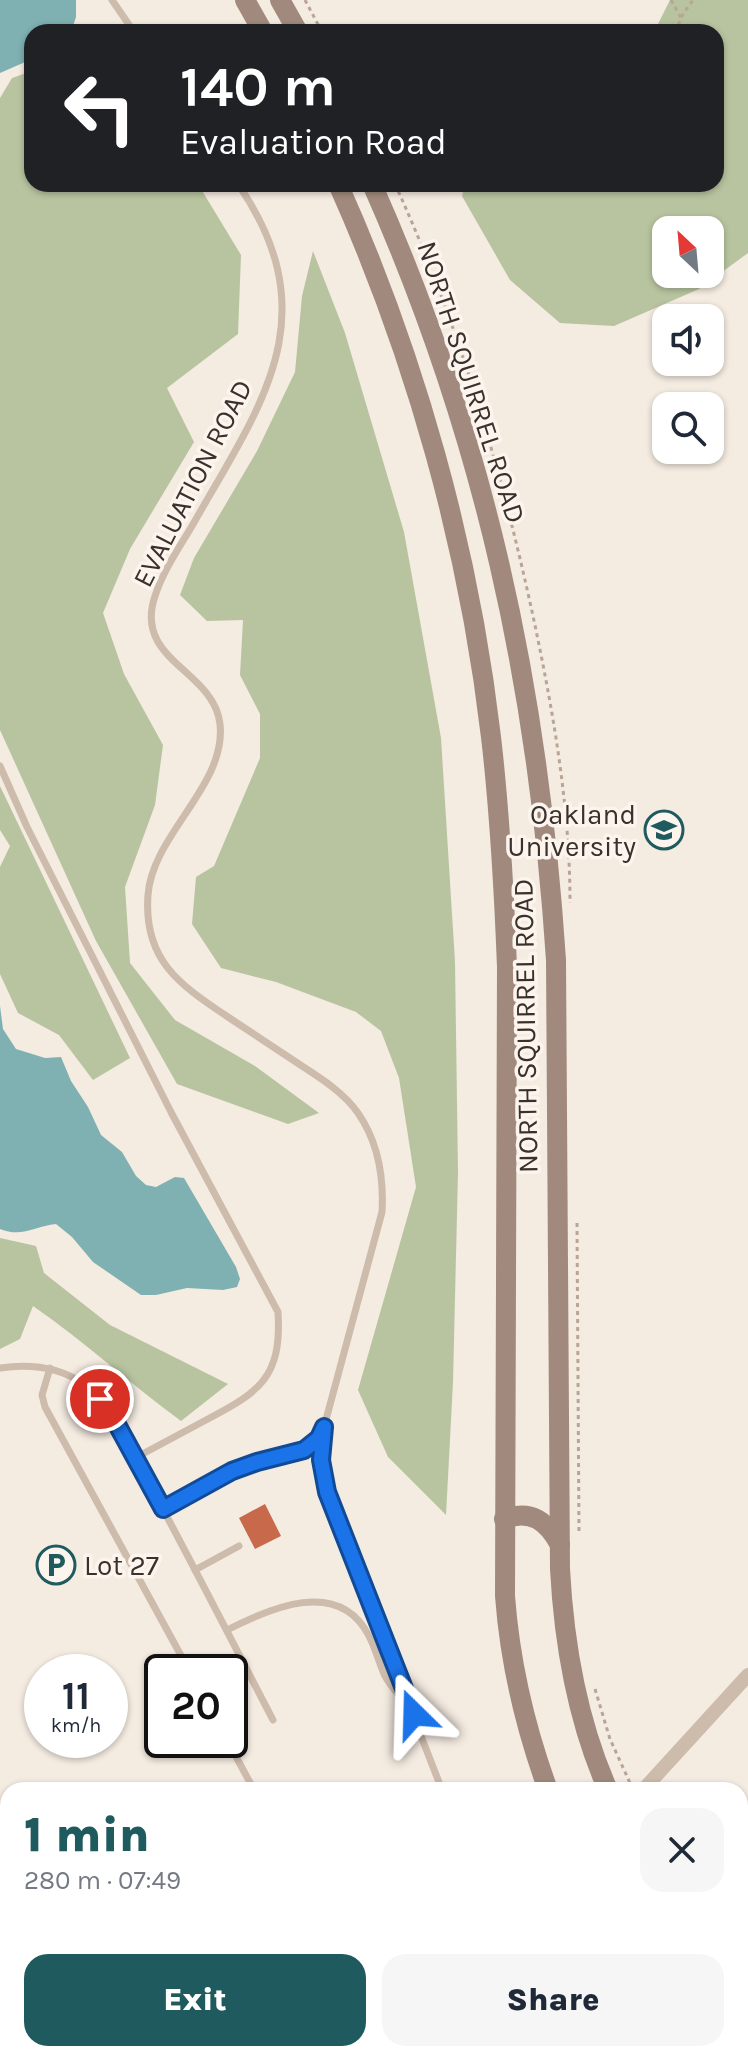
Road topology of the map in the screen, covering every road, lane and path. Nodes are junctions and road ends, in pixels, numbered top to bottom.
1 (112, 0) edge
2 (245, 0) edge
3 (280, 0) edge
4 (305, 0) edge
5 (671, 0) edge
6 (693, 0) edge
7 (681, 18) junction
8 (128, 24) edge
9 (258, 24) edge
10 (294, 24) edge
11 (318, 24) edge
12 (678, 24) edge
13 (243, 192) edge
14 (341, 192) edge
15 (375, 192) edge
16 (0, 766) edge
17 (0, 1368) edge
18 (50, 1368) junction
19 (324, 1427) junction
20 (135, 1458) junction
21 (163, 1509) junction
22 (504, 1519) junction
23 (560, 1545) junction
24 (239, 1546) dead end
25 (195, 1570) junction
26 (227, 1630) junction
27 (180, 1654) edge
28 (748, 1675) edge
29 (414, 1714) junction
30 (273, 1720) dead end
31 (237, 1758) edge
32 (250, 1782) edge
33 (439, 1782) edge
34 (545, 1782) edge
35 (605, 1782) edge
36 (650, 1782) edge

1 - 8 lane
2 - 9 main road
3 - 10 main road
4 - 11 path
5 - 7 path
6 - 7 path
7 - 12 path
13 - 19 lane, EVALUATION ROAD
14 - 22 main road, NORTH SQUIRREL ROAD
15 - 23 main road, NORTH SQUIRREL ROAD
16 - 20 lane
17 - 18 lane
18 - 20 lane
18 - 27 lane
19 - 21 lane
19 - 29 lane, EVALUATION ROAD
20 - 21 lane
21 - 25 lane
22 - 23 main road
22 - 34 main road, NORTH SQUIRREL ROAD
23 - 35 main road, NORTH SQUIRREL ROAD
24 - 25 lane
25 - 26 lane
26 - 29 lane
26 - 30 lane
28 - 36 street
29 - 33 lane, EVALUATION ROAD
31 - 32 lane

